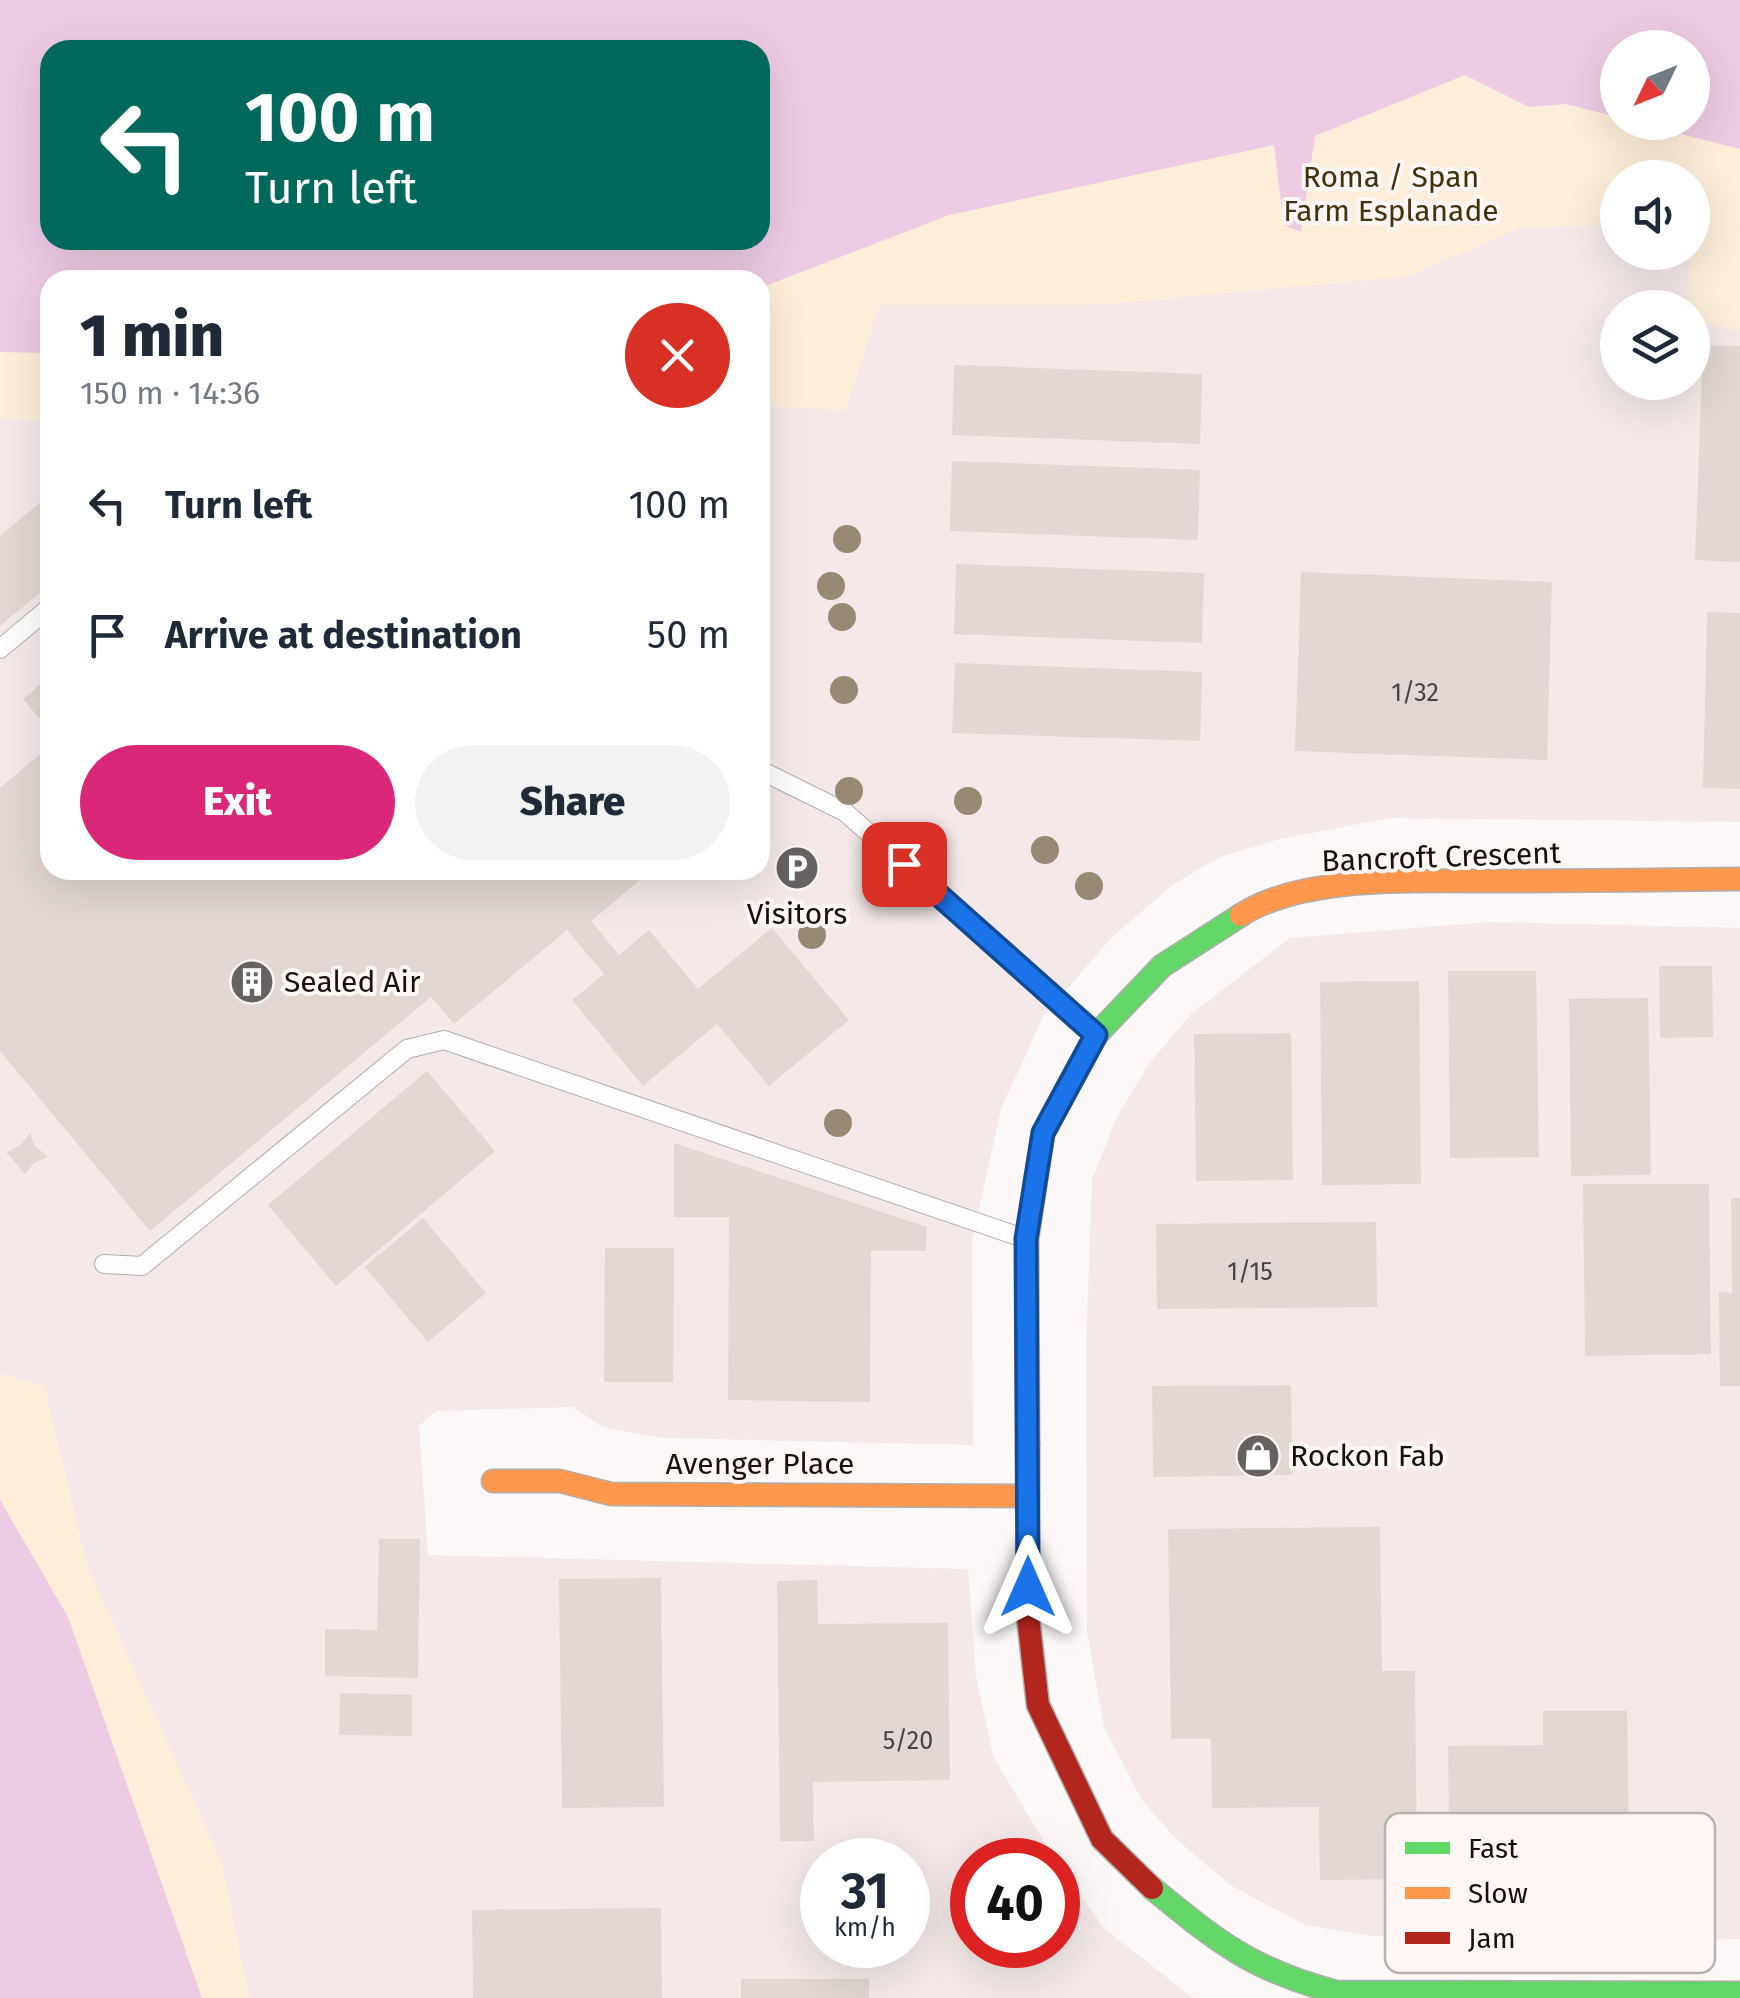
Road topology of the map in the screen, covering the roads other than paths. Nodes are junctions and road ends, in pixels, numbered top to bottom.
1 (40, 615) edge
2 (0, 649) edge
3 (770, 775) edge
4 (1740, 879) edge
5 (1096, 1035) junction
6 (1026, 1239) junction
7 (104, 1264) dead end
8 (493, 1481) dead end
9 (1028, 1496) junction
10 (1740, 1993) edge

1 - 2 lane
3 - 5 lane
4 - 5 street, Bancroft Crescent
5 - 6 street, Bancroft Crescent
6 - 7 lane
6 - 9 street, Bancroft Crescent
8 - 9 street, Avenger Place
9 - 10 street, Bancroft Crescent

